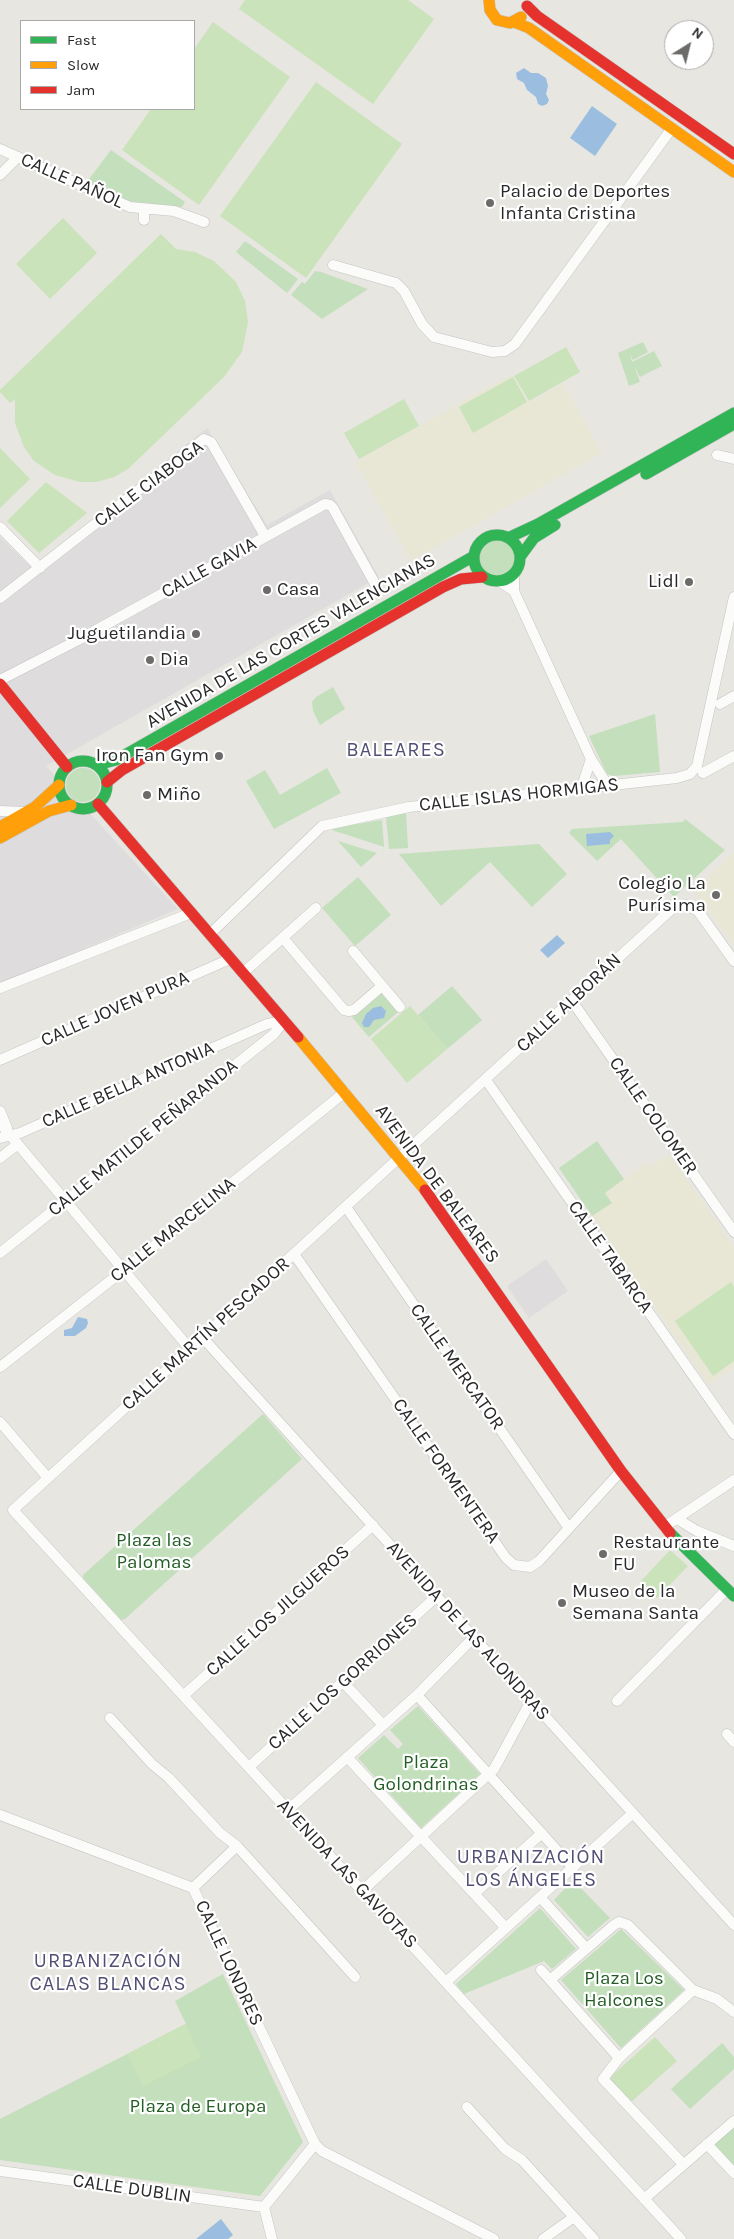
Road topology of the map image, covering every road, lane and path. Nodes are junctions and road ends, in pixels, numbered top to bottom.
1 (488, 0) edge
2 (526, 3) edge
3 (514, 22) junction
4 (672, 128) junction
5 (0, 149) edge
6 (734, 154) edge
7 (18, 157) junction
8 (734, 172) edge
9 (0, 175) edge
10 (204, 222) dead end
11 (333, 265) dead end
12 (734, 413) edge
13 (734, 424) edge
14 (717, 455) dead end
15 (734, 459) edge
16 (0, 527) edge
17 (265, 536) junction
18 (508, 538) junction
19 (474, 556) junction
20 (520, 557) junction
21 (40, 568) junction
22 (514, 574) junction
23 (482, 577) junction
24 (499, 581) junction
25 (379, 591) dead end
26 (514, 591) junction
27 (734, 597) edge
28 (0, 598) edge
29 (0, 680) edge
30 (0, 684) edge
31 (734, 696) edge
32 (720, 704) dead end
33 (734, 756) edge
34 (591, 759) junction
35 (97, 765) junction
36 (67, 767) junction
37 (703, 773) dead end
38 (107, 782) junction
39 (59, 784) junction
40 (608, 786) junction
41 (581, 789) junction
42 (98, 804) junction
43 (71, 805) junction
44 (0, 811) edge
45 (26, 812) junction
46 (0, 827) edge
47 (0, 838) edge
48 (316, 908) dead end
49 (191, 913) junction
50 (210, 934) junction
51 (283, 938) junction
52 (353, 951) dead end
53 (230, 959) junction
54 (734, 962) edge
55 (243, 973) junction
56 (382, 986) junction
57 (0, 988) edge
58 (572, 1001) junction
59 (400, 1007) dead end
60 (284, 1021) junction
61 (0, 1060) edge
62 (486, 1080) junction
63 (344, 1092) junction
64 (0, 1111) edge
65 (0, 1123) edge
66 (5, 1136) edge
67 (18, 1144) junction
68 (0, 1158) edge
69 (400, 1159) junction
70 (65, 1200) junction
71 (346, 1207) junction
72 (734, 1232) edge
73 (0, 1253) edge
74 (294, 1254) junction
75 (124, 1270) junction
76 (203, 1338) junction
77 (190, 1349) junction
78 (0, 1367) edge
79 (0, 1422) edge
80 (734, 1434) edge
81 (621, 1471) junction
82 (48, 1478) junction
83 (734, 1480) edge
84 (13, 1510) joint
85 (677, 1519) junction
86 (373, 1526) junction
87 (568, 1527) junction
88 (664, 1527) junction
89 (734, 1546) edge
90 (730, 1593) edge
91 (437, 1596) junction
92 (474, 1637) junction
93 (343, 1682) junction
94 (417, 1695) junction
95 (183, 1696) junction
96 (531, 1701) junction
97 (617, 1701) dead end
98 (110, 1718) dead end
99 (383, 1725) junction
100 (726, 1734) dead end
101 (734, 1742) edge
102 (348, 1757) junction
103 (249, 1767) junction
104 (489, 1774) junction
105 (288, 1810) junction
106 (633, 1814) junction
107 (0, 1815) edge
108 (542, 1834) junction
109 (421, 1836) junction
110 (237, 1846) junction
111 (573, 1868) junction
112 (194, 1888) junction
113 (362, 1890) junction
114 (474, 1894) junction
115 (540, 1897) junction
116 (734, 1925) edge
117 (506, 1928) junction
118 (586, 1948) junction
119 (542, 1970) dead end
120 (355, 1977) dead end
121 (550, 1980) junction
122 (446, 1982) junction
123 (693, 1990) junction
124 (734, 2012) edge
125 (619, 2058) junction
126 (467, 2107) dead end
127 (734, 2121) edge
128 (315, 2144) junction
129 (707, 2144) junction
130 (683, 2164) junction
131 (0, 2171) edge
132 (734, 2174) edge
133 (644, 2199) junction
134 (264, 2207) junction
135 (574, 2217) junction
136 (272, 2239) edge
137 (494, 2239) edge
138 (543, 2239) edge
139 (594, 2239) edge
140 (681, 2239) edge

1 - 3 main road
2 - 3 main road
2 - 6 main road
3 - 4 main road
4 - 8 main road
4 - 11 street
5 - 7 street, CALLE PAÑOL
7 - 9 street
7 - 10 street, CALLE PAÑOL
12 - 18 main road
13 - 20 main road
14 - 15 street
16 - 21 street
17 - 21 street, CALLE CIABOGA
17 - 25 street, CALLE GAVIA
17 - 29 street, CALLE GAVIA
18 - 19 main road
18 - 20 main road
19 - 23 main road
19 - 35 main road, AVENIDA DE LAS CORTES VALENCIANAS
20 - 22 main road
21 - 28 street, CALLE CIABOGA
22 - 24 main road
22 - 26 street
23 - 24 main road
23 - 38 main road, AVENIDA DE LAS CORTES VALENCIANAS
24 - 26 street
26 - 34 street
27 - 40 street, CALLE ISLAS HORMIGAS
30 - 36 main road
31 - 32 street
33 - 37 street
34 - 40 street
34 - 41 street
35 - 36 main road
35 - 38 main road
36 - 39 main road
38 - 42 main road
39 - 43 main road
39 - 45 main road
40 - 41 street, CALLE ISLAS HORMIGAS
41 - 50 street, CALLE ISLAS HORMIGAS
42 - 43 main road
42 - 49 main road, AVENIDA DE BALEARES
43 - 47 main road
44 - 45 street
45 - 46 main road
48 - 51 street
49 - 50 main road, AVENIDA DE BALEARES
49 - 57 street
50 - 53 main road, AVENIDA DE BALEARES
51 - 55 street
51 - 56 street
52 - 56 street
53 - 55 main road, AVENIDA DE BALEARES
53 - 61 street, CALLE JOVEN PURA
54 - 58 street, CALLE ALBORÁN
55 - 60 main road, AVENIDA DE BALEARES
56 - 59 street
58 - 62 street, CALLE ALBORÁN
58 - 72 street, CALLE COLOMER
60 - 63 main road, AVENIDA DE BALEARES
60 - 66 street, CALLE BELLA ANTONIA
60 - 70 street, CALLE MATILDE PEÑARANDA
62 - 69 street, CALLE ALBORÁN
62 - 80 street, CALLE TABARCA
63 - 69 main road, AVENIDA DE BALEARES
63 - 75 street, CALLE MARCELINA
64 - 66 street
65 - 66 street
66 - 67 street
67 - 68 street
67 - 70 street
69 - 71 street, CALLE MARTÍN PESCADOR
69 - 81 main road, AVENIDA DE BALEARES
70 - 73 street, CALLE MATILDE PEÑARANDA
70 - 75 street
71 - 74 street, CALLE MARTÍN PESCADOR
71 - 87 street, CALLE MERCATOR
74 - 76 street, CALLE MARTÍN PESCADOR
74 - 87 street, CALLE FORMENTERA
75 - 77 street
75 - 78 street, CALLE MARCELINA
76 - 77 street, CALLE MARTÍN PESCADOR
76 - 86 street, AVENIDA DE LAS ALONDRAS
77 - 82 street, CALLE MARTÍN PESCADOR
79 - 82 street
81 - 87 street, CALLE FORMENTERA
81 - 88 main road, AVENIDA DE BALEARES
82 - 84 street, CALLE MARTÍN PESCADOR
83 - 85 street
84 - 95 street, AVENIDA LAS GAVIOTAS
85 - 88 street
85 - 89 street
86 - 91 street, AVENIDA DE LAS ALONDRAS
86 - 95 street, CALLE LOS JILGUEROS
88 - 90 main road, AVENIDA DE BALEARES
90 - 97 street
91 - 92 street, AVENIDA DE LAS ALONDRAS
91 - 93 street, CALLE LOS GORRIONES
92 - 94 street
92 - 96 street, AVENIDA DE LAS ALONDRAS
93 - 99 street
93 - 103 street, CALLE LOS GORRIONES
94 - 99 street
94 - 104 street
95 - 103 street, AVENIDA LAS GAVIOTAS
96 - 104 street
96 - 106 street, AVENIDA DE LAS ALONDRAS
98 - 110 street
99 - 102 street
100 - 101 street
102 - 105 street
102 - 109 street
103 - 105 street, AVENIDA LAS GAVIOTAS
104 - 108 street
104 - 109 street
105 - 113 street, AVENIDA LAS GAVIOTAS
106 - 111 street
106 - 116 street, AVENIDA DE LAS ALONDRAS
107 - 112 street, CALLE LONDRES
108 - 111 street
108 - 114 street
109 - 113 street
109 - 114 street
110 - 112 street
110 - 120 street
111 - 115 street
112 - 128 street, CALLE LONDRES
113 - 122 street, AVENIDA LAS GAVIOTAS
114 - 117 street
115 - 117 street
115 - 118 street
117 - 122 street
118 - 121 street
118 - 123 street
119 - 121 street
121 - 125 street
122 - 133 street, AVENIDA LAS GAVIOTAS
123 - 124 street
123 - 125 street
125 - 130 street
126 - 135 street
127 - 129 street
128 - 134 street
128 - 137 street
129 - 130 street
129 - 132 street
130 - 133 street
131 - 134 street, CALLE DUBLIN
133 - 140 street, AVENIDA LAS GAVIOTAS
134 - 136 street
135 - 138 street
135 - 139 street

